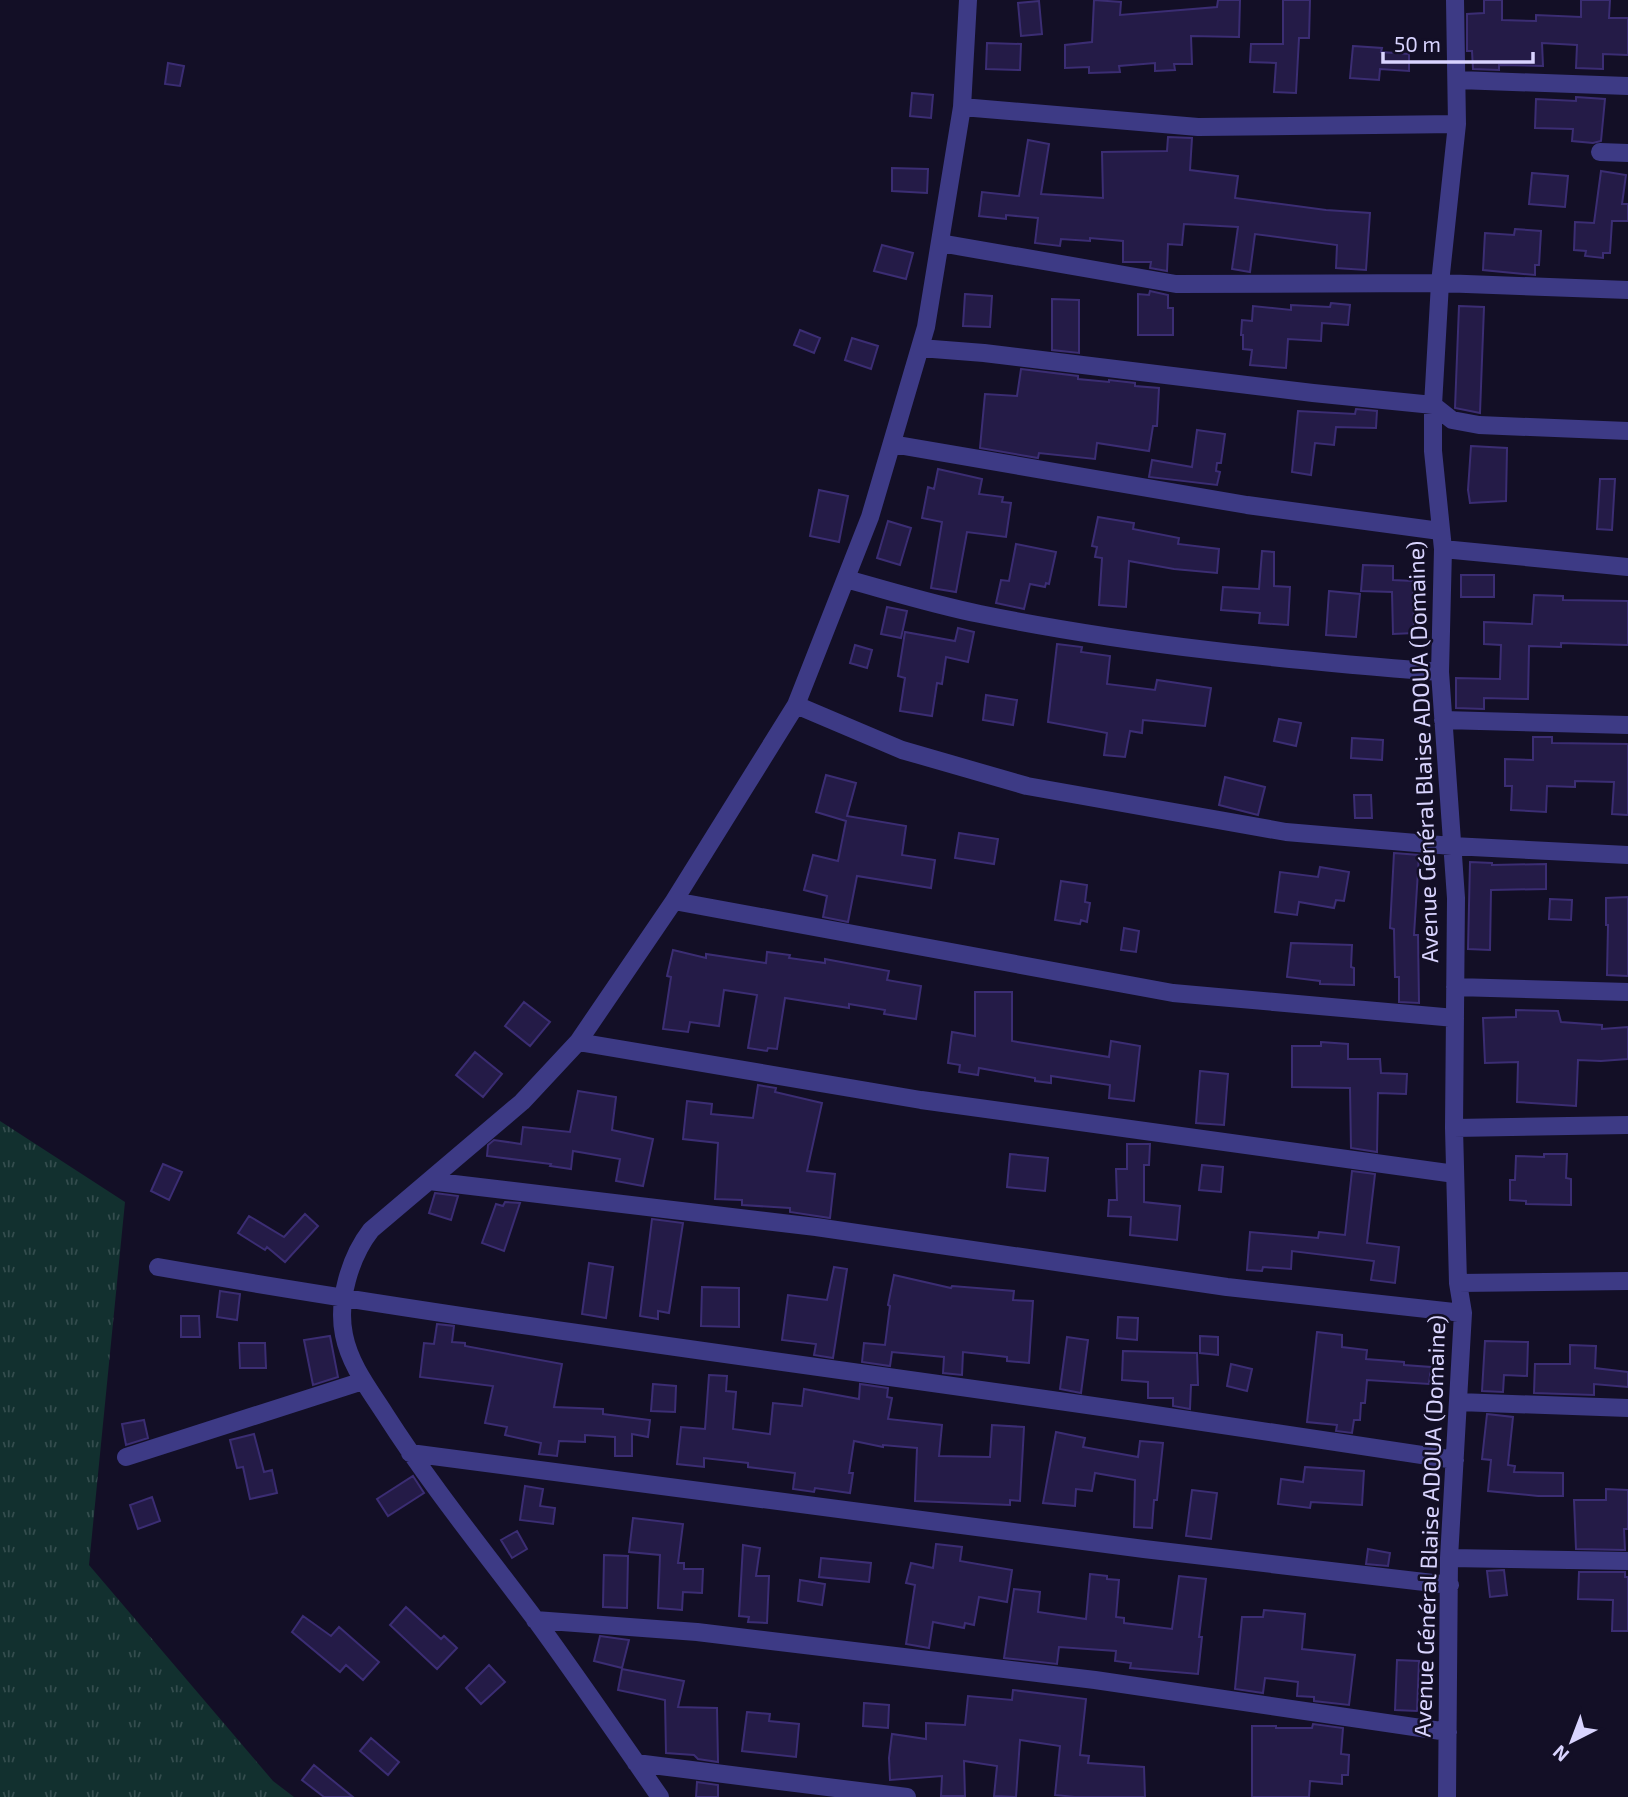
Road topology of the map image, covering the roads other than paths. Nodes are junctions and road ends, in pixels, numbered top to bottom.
1 (968, 0) edge
2 (1455, 0) edge
3 (1458, 79) junction
4 (1628, 86) edge
5 (962, 107) junction
6 (1457, 124) junction
7 (1600, 152) dead end
8 (1628, 153) edge
9 (940, 243) junction
10 (1440, 283) junction
11 (1628, 290) edge
12 (920, 348) junction
13 (1433, 405) junction
14 (1628, 431) edge
15 (892, 444) junction
16 (1440, 531) junction
17 (1443, 549) junction
18 (1628, 567) edge
19 (846, 579) junction
20 (1440, 672) junction
21 (796, 705) junction
22 (1443, 720) junction
23 (1628, 725) edge
24 (1452, 846) junction
25 (1628, 855) edge
26 (674, 901) junction
27 (1455, 987) junction
28 (1628, 992) edge
29 (1455, 1018) junction
30 (578, 1042) junction
31 (1628, 1125) edge
32 (1454, 1128) junction
33 (1455, 1174) junction
34 (429, 1181) junction
35 (158, 1267) dead end
36 (1628, 1281) edge
37 (1458, 1283) junction
38 (343, 1300) junction
39 (1463, 1313) junction
40 (363, 1381) junction
41 (1458, 1402) junction
42 (1628, 1408) edge
43 (410, 1453) junction
44 (126, 1457) dead end
45 (1454, 1460) junction
46 (1449, 1558) junction
47 (1628, 1561) edge
48 (1450, 1585) junction
49 (535, 1620) junction
50 (1448, 1732) junction
51 (636, 1763) junction
52 (660, 1797) edge
53 (907, 1797) edge
54 (1447, 1797) edge

1 - 5 street
2 - 3 street, Avenue Général Blaise ADOUA (Domaine)
3 - 4 street
3 - 6 street, Avenue Général Blaise ADOUA (Domaine)
5 - 6 street
5 - 9 street
6 - 10 street, Avenue Général Blaise ADOUA (Domaine)
7 - 8 street
9 - 10 street
9 - 12 street
10 - 11 street
10 - 13 street, Avenue Général Blaise ADOUA (Domaine)
12 - 13 street
12 - 15 street
13 - 14 street
13 - 16 street, Avenue Général Blaise ADOUA (Domaine)
15 - 16 street
15 - 19 street
16 - 17 street, Avenue Général Blaise ADOUA (Domaine)
17 - 18 street
17 - 20 street, Avenue Général Blaise ADOUA (Domaine)
19 - 20 street
19 - 21 street
20 - 22 street, Avenue Général Blaise ADOUA (Domaine)
21 - 24 street
21 - 26 street
22 - 23 street
22 - 24 street, Avenue Général Blaise ADOUA (Domaine)
24 - 25 street
24 - 27 street, Avenue Général Blaise ADOUA (Domaine)
26 - 29 street
26 - 30 street
27 - 28 street
27 - 29 street, Avenue Général Blaise ADOUA (Domaine)
29 - 32 street, Avenue Général Blaise ADOUA (Domaine)
30 - 33 street
30 - 34 street
31 - 32 street
32 - 33 street, Avenue Général Blaise ADOUA (Domaine)
33 - 37 street, Avenue Général Blaise ADOUA (Domaine)
34 - 38 street
34 - 39 street
35 - 38 street
36 - 37 street
37 - 39 street, Avenue Général Blaise ADOUA (Domaine)
38 - 40 street
38 - 45 street
39 - 41 street, Avenue Général Blaise ADOUA (Domaine)
40 - 43 street
40 - 44 street
41 - 42 street
41 - 45 street, Avenue Général Blaise ADOUA (Domaine)
43 - 48 street
43 - 49 street
45 - 46 street, Avenue Général Blaise ADOUA (Domaine)
46 - 47 street
46 - 48 street, Avenue Général Blaise ADOUA (Domaine)
48 - 50 street, Avenue Général Blaise ADOUA (Domaine)
49 - 50 street
49 - 51 street
50 - 54 street, Avenue Général Blaise ADOUA (Domaine)
51 - 52 street
51 - 53 street

